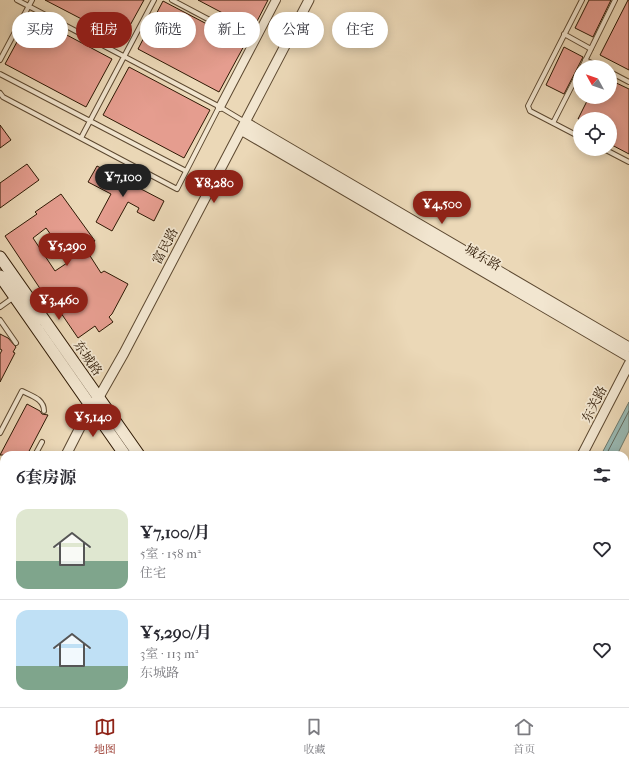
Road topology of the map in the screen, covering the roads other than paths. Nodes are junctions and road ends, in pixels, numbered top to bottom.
1 (18, 0) edge
2 (32, 0) edge
3 (154, 0) edge
4 (172, 0) edge
5 (276, 0) edge
6 (309, 0) edge
7 (582, 0) edge
8 (615, 0) edge
9 (28, 6) junction
10 (204, 17) edge
11 (260, 30) edge
12 (564, 34) junction
13 (250, 48) edge
14 (591, 49) junction
15 (124, 56) junction
16 (0, 60) edge
17 (585, 60) edge
18 (0, 74) edge
19 (617, 76) edge
20 (629, 82) edge
21 (573, 84) edge
22 (0, 93) edge
23 (220, 107) junction
24 (90, 121) junction
25 (554, 123) junction
26 (243, 126) junction
27 (573, 132) edge
28 (80, 138) junction
29 (617, 156) edge
30 (629, 162) edge
31 (186, 171) junction
32 (0, 257) edge
33 (0, 276) edge
34 (15, 297) junction
35 (0, 307) edge
36 (0, 320) edge
37 (16, 343) dead end
38 (629, 347) edge
39 (629, 357) edge
40 (629, 364) edge
41 (99, 397) junction
42 (93, 409) junction
43 (44, 411) dead end
44 (0, 431) edge
45 (42, 442) dead end
46 (37, 451) edge
47 (68, 451) edge
48 (74, 451) edge
49 (122, 451) edge
50 (136, 451) edge
51 (584, 451) edge

1 - 9 lane
2 - 9 lane
3 - 15 lane
4 - 10 lane
5 - 11 street
6 - 26 street, 富民路
7 - 12 lane
8 - 14 lane
9 - 15 lane
9 - 16 lane
12 - 14 lane
12 - 25 lane
13 - 23 street
14 - 17 lane
15 - 23 lane
15 - 24 lane
18 - 24 lane
19 - 20 lane
21 - 25 lane
22 - 28 lane
23 - 26 lane
23 - 31 lane
24 - 28 lane
24 - 31 lane
25 - 27 lane
26 - 38 street, 城东路
26 - 39 street, 城东路
26 - 41 street, 富民路
28 - 31 lane
29 - 30 lane
32 - 41 main road, 东城路
33 - 34 main road, 东城路
34 - 35 lane
34 - 42 main road, 东城路
36 - 37 lane
40 - 51 street, 东关路
41 - 42 street, 富民路
41 - 50 main road, 东城路
42 - 47 street, 富民路
42 - 48 street, 富民路
42 - 49 main road, 东城路
43 - 44 lane
45 - 46 lane

